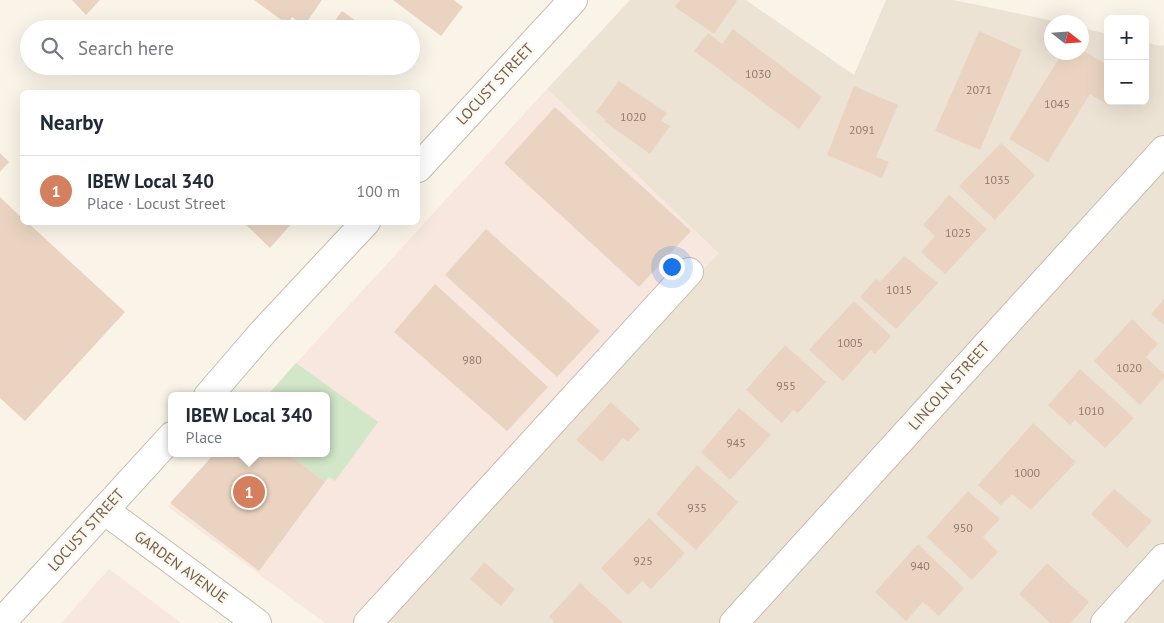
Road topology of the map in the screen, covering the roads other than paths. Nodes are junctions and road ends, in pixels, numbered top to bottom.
1 (573, 0) edge
2 (1164, 150) edge
3 (420, 166) edge
4 (363, 225) edge
5 (689, 272) dead end
6 (212, 392) edge
7 (168, 440) edge
8 (104, 510) junction
9 (1164, 558) edge
10 (1, 623) edge
11 (257, 623) edge
12 (368, 623) edge
13 (734, 623) edge
14 (1105, 623) edge

1 - 3 street, LOCUST STREET
2 - 13 street, LINCOLN STREET
4 - 6 street
5 - 12 street
7 - 8 street, LOCUST STREET
8 - 10 street, LOCUST STREET
8 - 11 street, GARDEN AVENUE
9 - 14 street

